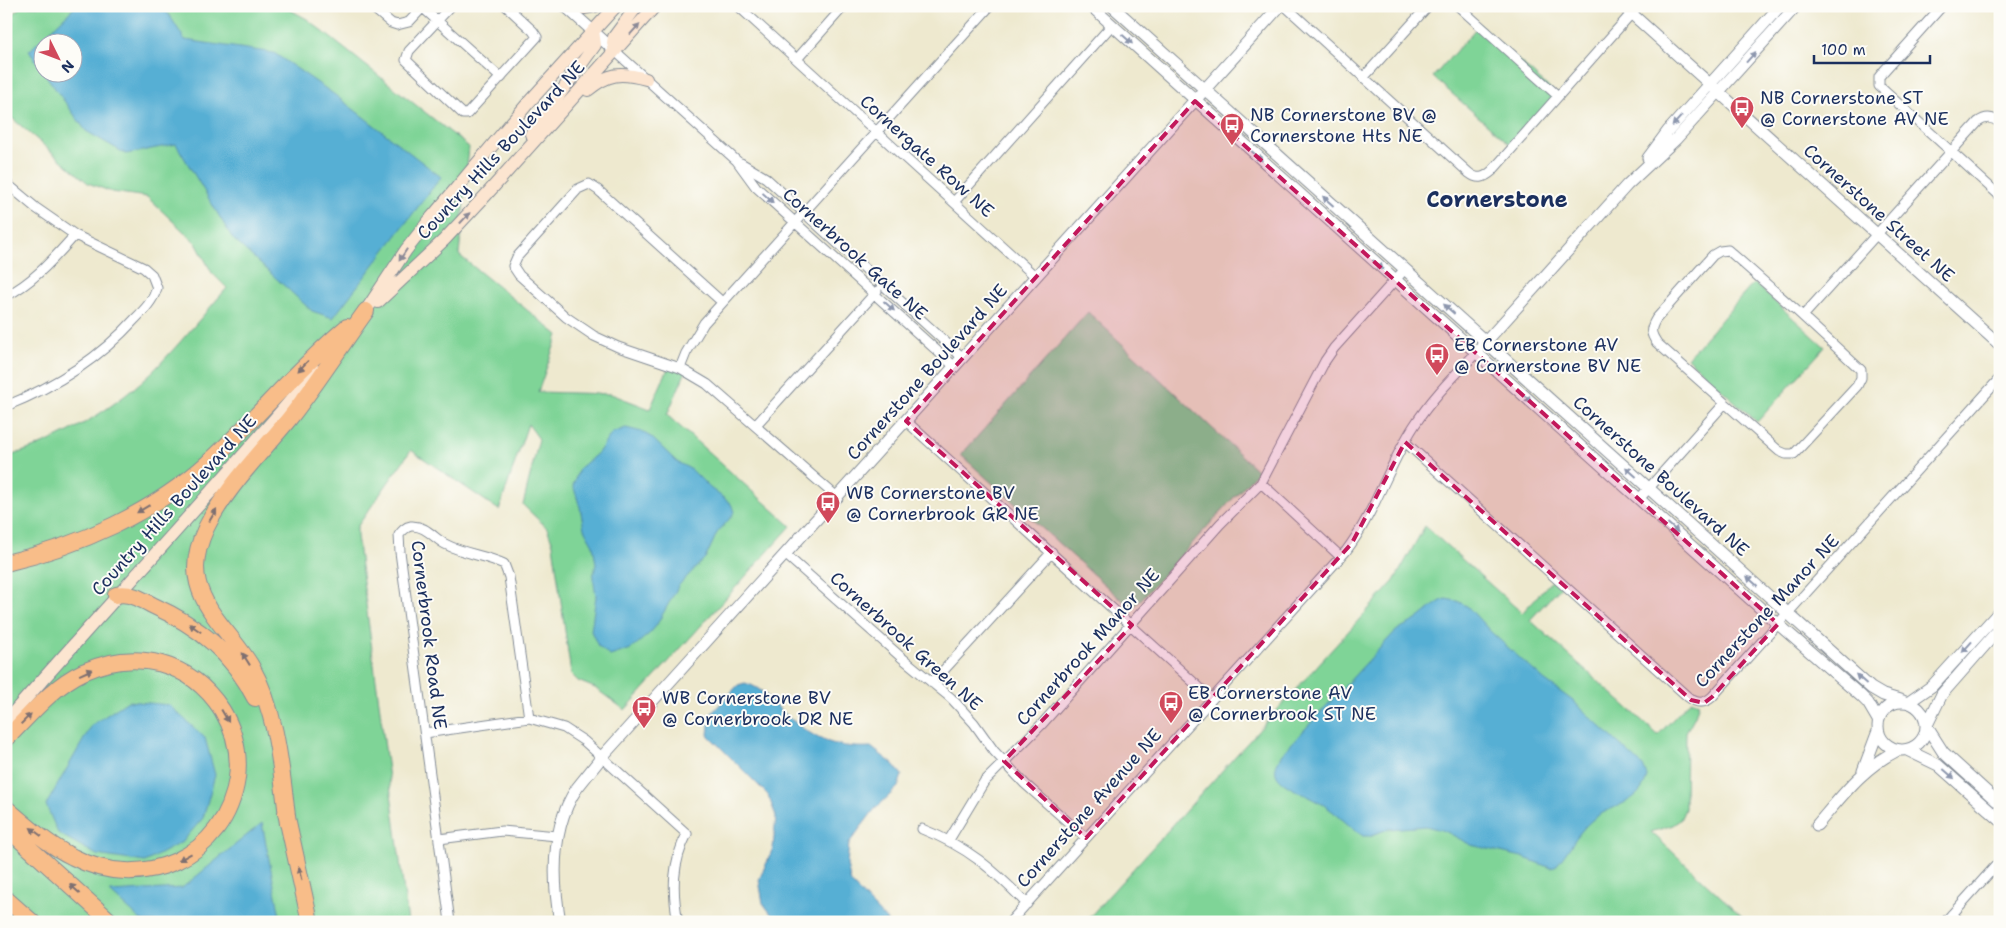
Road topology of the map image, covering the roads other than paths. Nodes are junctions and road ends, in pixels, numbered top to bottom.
1 (371, 6) edge
2 (451, 6) edge
3 (506, 6) edge
4 (565, 6) edge
5 (575, 6) edge
6 (596, 6) edge
7 (616, 6) edge
8 (637, 6) edge
9 (655, 6) edge
10 (738, 6) edge
11 (844, 6) edge
12 (990, 6) edge
13 (1091, 6) edge
14 (1112, 6) edge
15 (1280, 6) edge
16 (1285, 6) edge
17 (1428, 6) edge
18 (1458, 6) edge
19 (1780, 6) edge
20 (1796, 6) edge
21 (1942, 6) edge
22 (424, 7) edge
23 (1631, 9) edge
24 (438, 21) junction
25 (1112, 25) junction
26 (593, 31) junction
27 (615, 51) junction
28 (797, 59) junction
29 (501, 78) junction
30 (1364, 78) junction
31 (646, 79) junction
32 (1709, 85) junction
33 (1204, 90) junction
34 (1718, 93) junction
35 (1558, 96) junction
36 (1195, 100) junction
37 (554, 119) junction
38 (2000, 124) edge
39 (877, 132) junction
40 (1951, 152) junction
41 (508, 170) junction
42 (6, 183) edge
43 (1627, 185) junction
44 (2000, 196) edge
45 (954, 202) junction
46 (799, 218) junction
47 (1877, 234) junction
48 (75, 235) junction
49 (1405, 269) junction
50 (1036, 277) junction
51 (1395, 280) junction
52 (883, 285) junction
53 (875, 294) junction
54 (6, 296) edge
55 (722, 302) junction
56 (366, 312) junction
57 (1804, 316) junction
58 (1486, 342) junction
59 (2000, 345) edge
60 (1476, 353) junction
61 (959, 362) junction
62 (680, 368) junction
63 (2000, 378) edge
64 (1725, 403) junction
65 (6, 406) edge
66 (906, 421) junction
67 (755, 426) junction
68 (1405, 442) junction
69 (1260, 483) junction
70 (1649, 488) junction
71 (838, 498) junction
72 (1640, 498) junction
73 (1052, 552) junction
74 (786, 555) junction
75 (1341, 557) junction
76 (6, 563) edge
77 (116, 595) junction
78 (2000, 611) edge
79 (1788, 614) junction
80 (1778, 624) junction
81 (1132, 625) junction
82 (2000, 628) edge
83 (932, 683) junction
84 (1212, 699) junction
85 (1906, 702) junction
86 (529, 718) junction
87 (6, 721) edge
88 (1878, 725) junction
89 (1927, 726) junction
90 (425, 732) junction
91 (6, 739) edge
92 (1902, 750) junction
93 (601, 758) junction
94 (1004, 762) junction
95 (1863, 772) junction
96 (2000, 804) edge
97 (6, 808) edge
98 (2000, 820) edge
99 (288, 824) junction
100 (1817, 825) dead end
101 (6, 827) edge
102 (922, 829) dead end
103 (557, 836) junction
104 (1086, 838) junction
105 (439, 839) junction
106 (949, 840) junction
107 (2000, 861) edge
108 (6, 899) edge
109 (1027, 904) junction
110 (6, 908) edge
111 (1952, 914) junction
112 (27, 922) edge
113 (32, 922) edge
114 (111, 922) edge
115 (310, 922) edge
116 (450, 922) edge
117 (560, 922) edge
118 (678, 922) edge
119 (1010, 922) edge
120 (1945, 922) edge
121 (1960, 922) edge

1 - 22 street
2 - 24 street
3 - 29 street
4 - 26 street
5 - 6 main road
7 - 26 main road, Country Hills Boulevard NE
8 - 27 main road
27 -> 9 main road, Country Hills Boulevard NE
10 - 28 street, Cornergate Row NE
11 - 28 street
12 - 39 street
13 - 25 street, Cornerstone Boulevard NE
14 - 33 street, Cornerstone Boulevard NE
15 - 33 street
16 - 30 street
17 - 30 street
18 - 35 street
19 - 32 street, Cornerstone Avenue NE
34 -> 20 street, Cornerstone Avenue NE
21 - 40 street
22 - 24 street
23 - 32 street, Cornerstone Street NE
23 - 35 street
24 - 29 street
24 - 29 street
25 -> 36 street, Cornerstone Boulevard NE
25 - 45 street
26 - 27 street
26 - 41 main road
26 -> 56 main road, Country Hills Boulevard NE
27 - 31 street, Cornerbrook Gate NE
27 - 37 main road, Country Hills Boulevard NE
28 - 39 street, Cornergate Row NE
30 - 35 street
31 - 37 main road
31 - 46 street, Cornerbrook Gate NE
32 - 34 street, Cornerstone Street NE
32 -> 43 street, Cornerstone Avenue NE
33 - 36 street
49 -> 33 street, Cornerstone Boulevard NE
34 - 43 street, Cornerstone Avenue NE
34 - 47 street, Cornerstone Street NE
36 - 50 street, Cornerstone Boulevard NE
36 -> 51 street, Cornerstone Boulevard NE
37 - 41 main road, Country Hills Boulevard NE
38 - 40 street
39 - 45 street, Cornergate Row NE
39 - 46 street
40 - 44 street
40 - 47 street
56 -> 41 main road, Country Hills Boulevard NE
42 - 48 street
43 - 58 street, Cornerstone Avenue NE
45 - 50 street, Cornergate Row NE
46 - 52 street, Cornerbrook Gate NE
46 - 53 street, Cornerbrook Gate NE
46 - 55 street
47 - 57 street
47 - 59 street, Cornerstone Street NE
48 - 54 street
48 - 65 street
49 - 51 street, Cornerbrook Manor NE
58 -> 49 street, Cornerstone Boulevard NE
50 - 61 street, Cornerstone Boulevard NE
51 - 60 street, Cornerstone Boulevard NE
51 - 69 street, Cornerbrook Manor NE
52 - 53 street
52 - 61 street, Cornerbrook Gate NE
53 -> 61 street, Cornerbrook Gate NE
53 - 67 street
55 - 62 street
55 - 62 street
56 -> 76 highway
56 - 77 main road, Country Hills Boulevard NE
99 -> 56 highway
57 - 64 street
57 - 64 street
58 - 60 street, Cornerstone Avenue NE
70 -> 58 street, Cornerstone Boulevard NE
60 - 68 street, Cornerstone Avenue NE
60 -> 72 street, Cornerstone Boulevard NE
61 - 66 street, Cornerstone Boulevard NE
62 - 67 street
63 - 79 street, Cornerstone Manor NE
64 - 70 street
66 - 71 street, Cornerstone Boulevard NE
66 - 73 street
67 - 71 street
68 - 75 street, Cornerstone Avenue NE
68 - 80 street, Cornerstone Manor NE
69 - 75 street
69 - 81 street, Cornerbrook Manor NE
70 - 72 street
79 -> 70 street, Cornerstone Boulevard NE
71 - 74 street, Cornerstone Boulevard NE
72 -> 80 street, Cornerstone Boulevard NE
73 - 81 street
73 - 83 street
74 - 83 street, Cornerbrook Green NE
74 - 93 street, Cornerstone Boulevard NE
75 - 84 street, Cornerstone Avenue NE
77 - 87 main road, Country Hills Boulevard NE
99 -> 77 highway
78 -> 85 street
79 - 80 street, Cornerstone Manor NE
85 -> 79 street, Cornerstone Boulevard NE
80 - 88 street, Cornerstone Boulevard NE
81 - 84 street
81 - 94 street, Cornerbrook Manor NE
82 - 89 street
83 - 94 street, Cornerbrook Green NE
84 - 104 street, Cornerstone Avenue NE
85 - 88 street
85 - 89 street
86 - 90 street
86 - 90 street, Cornerbrook Road NE
86 - 93 street
88 - 92 street
88 - 95 street
89 - 92 street
89 - 96 street
90 - 105 street, Cornerbrook Road NE
91 -> 97 highway
92 - 95 street
92 -> 98 street
93 - 103 street, Cornerstone Boulevard NE
93 - 118 street
94 - 104 street, Cornerbrook Green NE
94 - 106 street, Cornerbrook Manor NE
95 - 100 street
115 -> 99 highway
114 -> 101 highway
102 - 106 street
103 - 105 street
103 - 117 street, Cornerstone Boulevard NE
104 - 109 street, Cornerstone Avenue NE
105 - 116 street, Cornerbrook Road NE
106 - 109 street
107 - 111 street
108 - 113 highway
109 - 119 street, Cornerstone Avenue NE
110 - 112 highway
111 - 120 street
111 - 121 street

